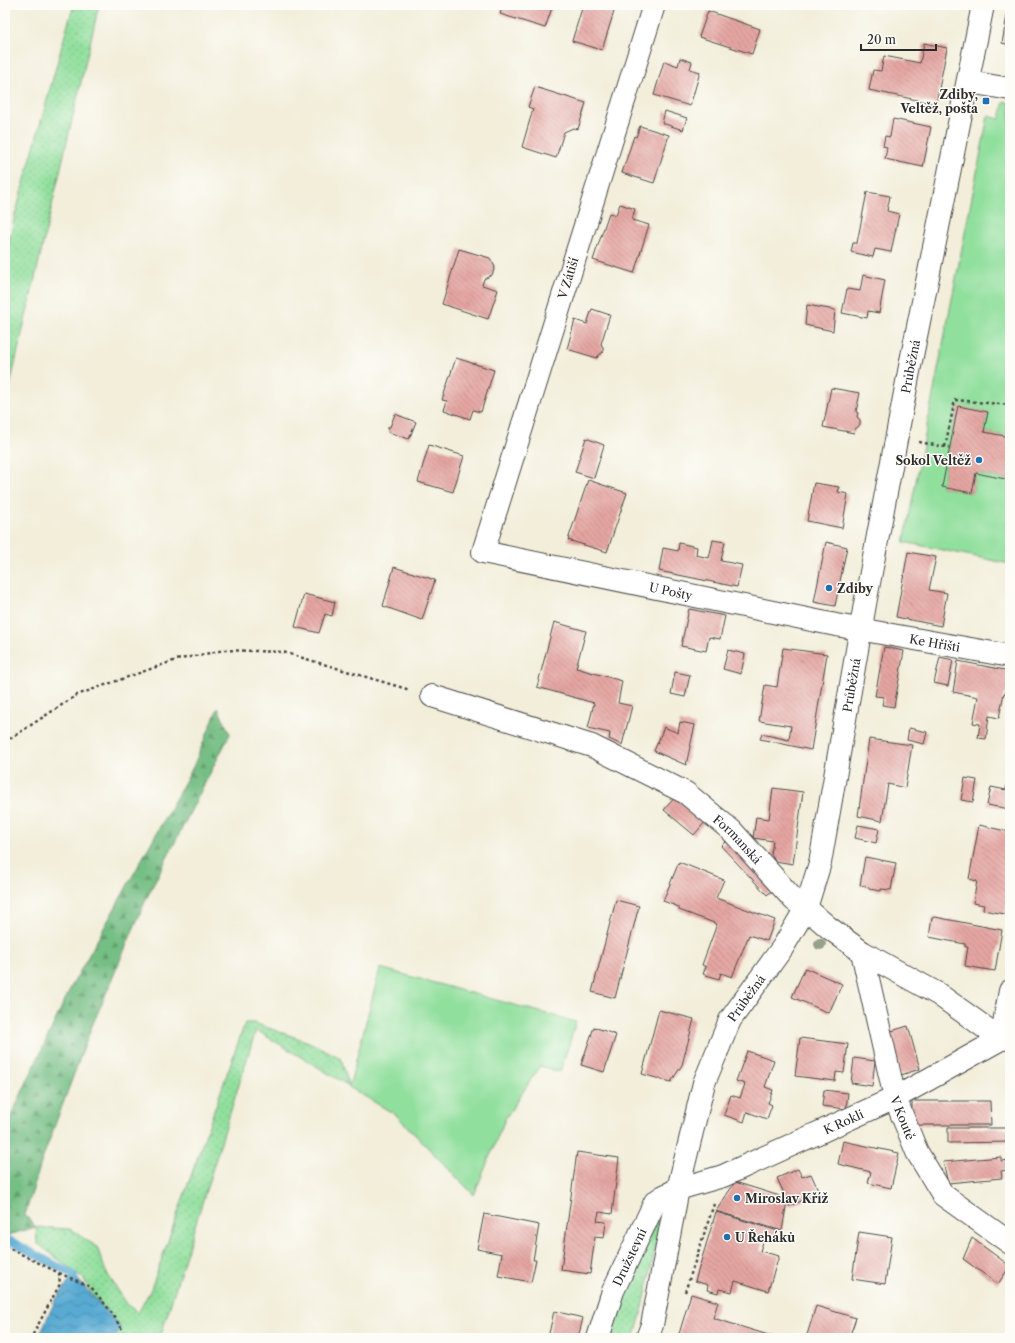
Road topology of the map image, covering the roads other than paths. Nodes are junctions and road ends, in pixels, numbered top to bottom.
1 (654, 5) edge
2 (983, 5) edge
3 (969, 82) junction
4 (1010, 89) edge
5 (483, 552) joint
6 (860, 629) junction
7 (1010, 656) edge
8 (432, 696) road end
9 (806, 908) junction
10 (862, 952) junction
11 (1010, 991) edge
12 (1005, 1039) edge
13 (895, 1098) junction
14 (678, 1189) junction
15 (1010, 1243) edge
16 (598, 1338) edge
17 (647, 1338) edge

1 - 5 street, V Zátiší
2 - 3 street, Průběžná
3 - 4 street
3 - 6 street, Průběžná
5 - 6 street, U Pošty
6 - 7 street, Ke Hřišti
6 - 9 street, Průběžná
8 - 9 street, Formanská
9 - 10 street, Formanská
9 - 14 street, Průběžná
10 - 12 street, Formanská
10 - 13 street, V Koutě
11 - 12 street
12 - 13 street, K Rokli
13 - 14 street, K Rokli
13 - 15 street, V Koutě
14 - 16 street, Družstevní
14 - 17 street, Průběžná

